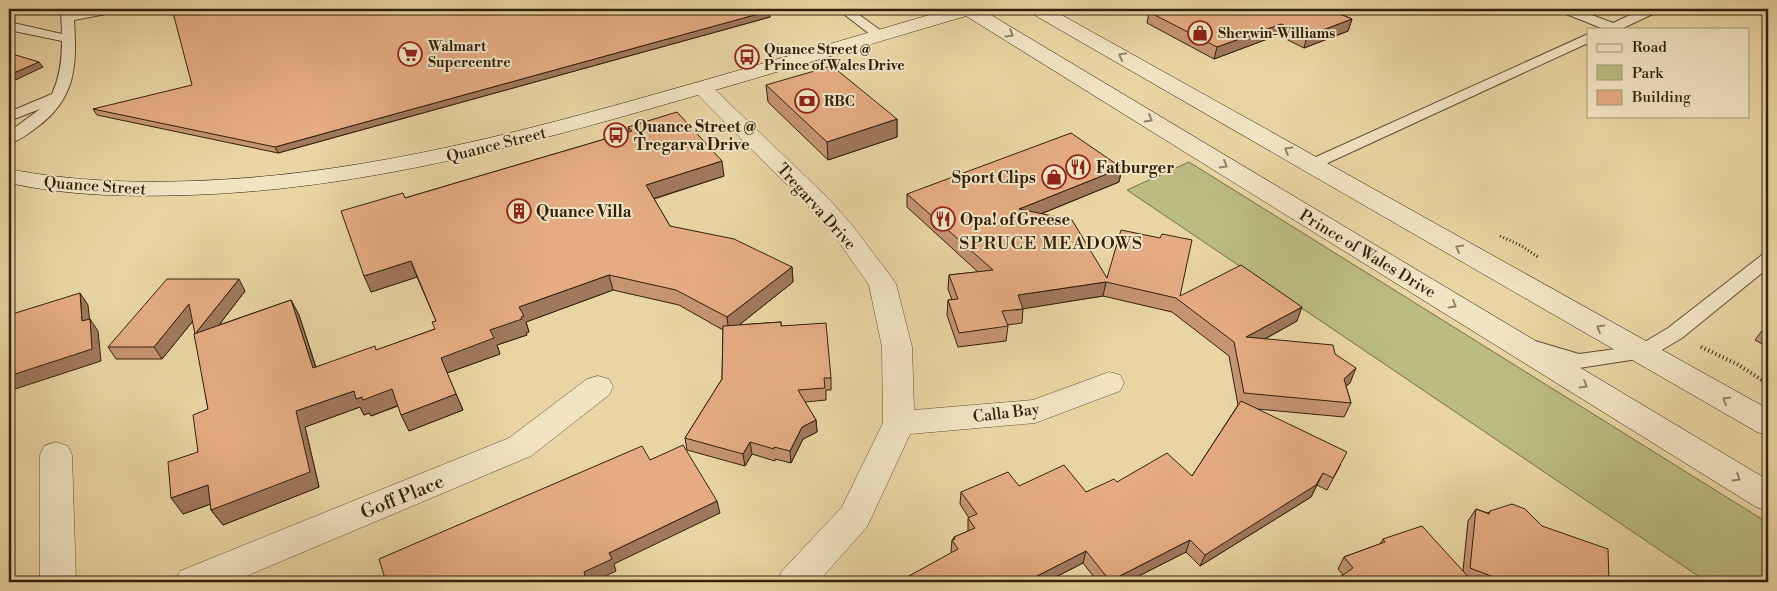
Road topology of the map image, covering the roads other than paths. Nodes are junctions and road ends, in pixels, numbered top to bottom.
1 (113, 9) edge
2 (843, 9) edge
3 (969, 9) edge
4 (1038, 9) edge
5 (1565, 9) edge
6 (1653, 9) edge
7 (67, 13) edge
8 (9, 26) edge
9 (1611, 28) edge
10 (880, 35) junction
11 (1587, 38) edge
12 (69, 39) junction
13 (702, 88) junction
14 (59, 95) junction
15 (9, 117) edge
16 (9, 139) edge
17 (1313, 164) junction
18 (9, 176) edge
19 (1768, 259) edge
20 (1512, 342) junction
21 (1643, 352) junction
22 (1109, 383) dead end
23 (598, 387) dead end
24 (899, 423) junction
25 (1768, 424) edge
26 (56, 455) dead end
27 (1768, 497) edge
28 (58, 582) edge
29 (193, 582) edge
30 (795, 582) edge

1 - 7 lane
2 - 10 lane
3 - 10 street, Quance Street
3 -> 20 street, Prince of Wales Drive
17 -> 4 street
5 - 9 lane
6 - 9 lane
7 - 12 lane
8 - 12 lane
10 - 13 street, Quance Street
11 - 17 lane
12 - 14 lane
13 - 18 street, Quance Street
13 - 24 street, Tregarva Drive
14 - 15 lane
14 - 16 lane
21 -> 17 street
19 - 21 lane
20 - 21 lane
20 -> 27 street, Prince of Wales Drive
25 -> 21 street
22 - 24 street, Calla Bay
23 - 29 street, Goff Place
24 - 30 street, Tregarva Drive
26 - 28 street

